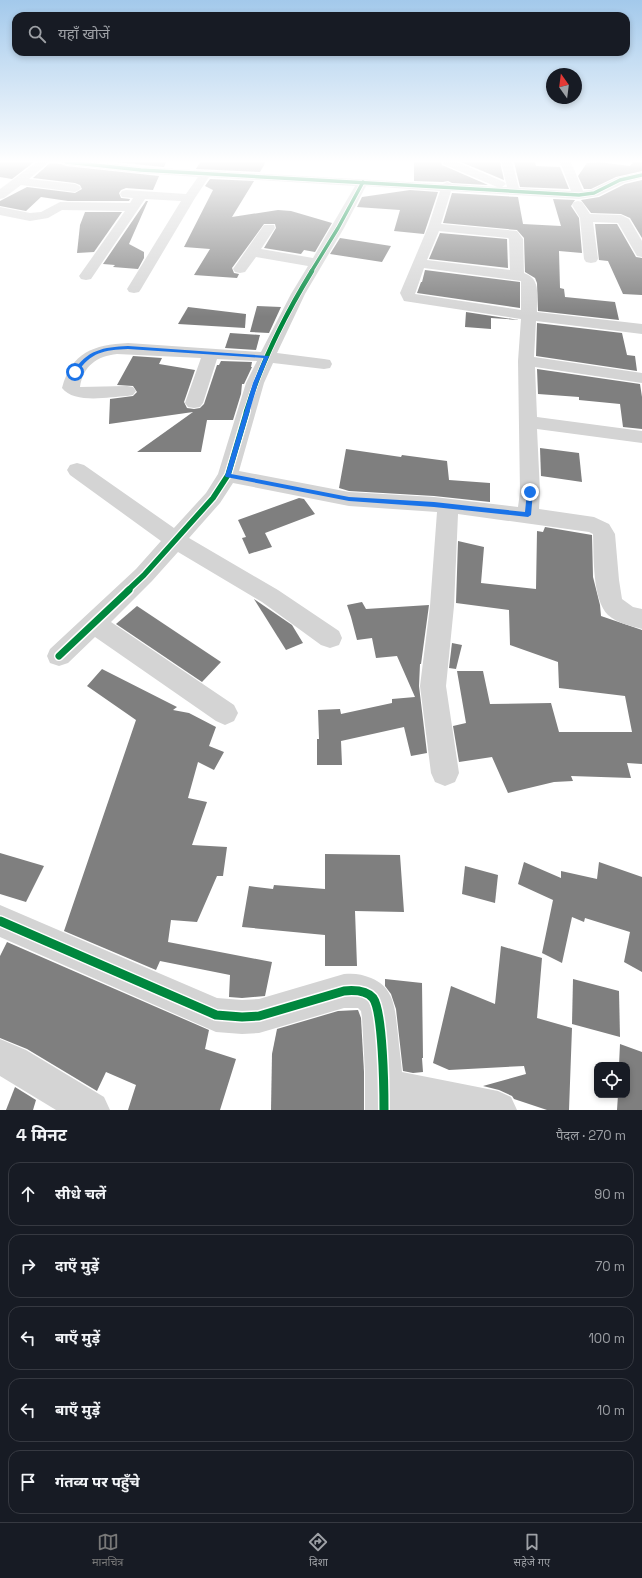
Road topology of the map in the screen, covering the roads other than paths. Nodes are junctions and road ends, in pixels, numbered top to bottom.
1 (14, 214) edge
2 (46, 214) edge
3 (128, 214) edge
4 (179, 214) edge
5 (345, 214) edge
6 (438, 214) edge
7 (584, 214) edge
8 (586, 218) junction
9 (434, 227) junction
10 (270, 228) dead end
11 (252, 252) junction
12 (642, 253) edge
13 (591, 259) dead end
14 (317, 262) junction
15 (420, 263) junction
16 (240, 270) dead end
17 (517, 275) junction
18 (86, 276) dead end
19 (134, 289) dead end
20 (529, 316) junction
21 (642, 329) edge
22 (211, 353) junction
23 (267, 357) junction
24 (526, 361) junction
25 (324, 364) dead end
26 (642, 378) edge
27 (127, 391) dead end
28 (194, 403) dead end
29 (529, 422) junction
30 (642, 437) edge
31 (77, 470) dead end
32 (228, 476) junction
33 (448, 506) junction
34 (528, 515) junction
35 (175, 540) junction
36 (642, 619) edge
37 (94, 623) junction
38 (330, 638) dead end
39 (59, 656) dead end
40 (225, 713) dead end
41 (445, 773) dead end
42 (0, 921) edge
43 (0, 1057) edge
44 (384, 1099) edge
45 (91, 1110) edge
46 (498, 1110) edge

1 - 2 street
3 - 18 street
4 - 19 street
5 - 14 street
6 - 9 street
7 - 8 street
8 - 12 street
8 - 13 street
9 - 15 street
9 - 17 street
10 - 11 street
11 - 14 street
11 - 16 street
14 - 23 street
15 - 17 street
15 - 20 street
17 - 20 street
20 - 21 street
20 - 24 street
22 - 23 street
22 - 27 street
22 - 28 street
23 - 25 street
23 - 32 street
24 - 26 street
24 - 29 street
29 - 30 street
29 - 34 street
31 - 35 street
32 - 33 street
32 - 35 street
33 - 34 street
33 - 41 street
34 - 36 street
35 - 37 street
35 - 38 street
37 - 39 street
37 - 40 street
42 - 44 street
43 - 45 street
44 - 46 street

